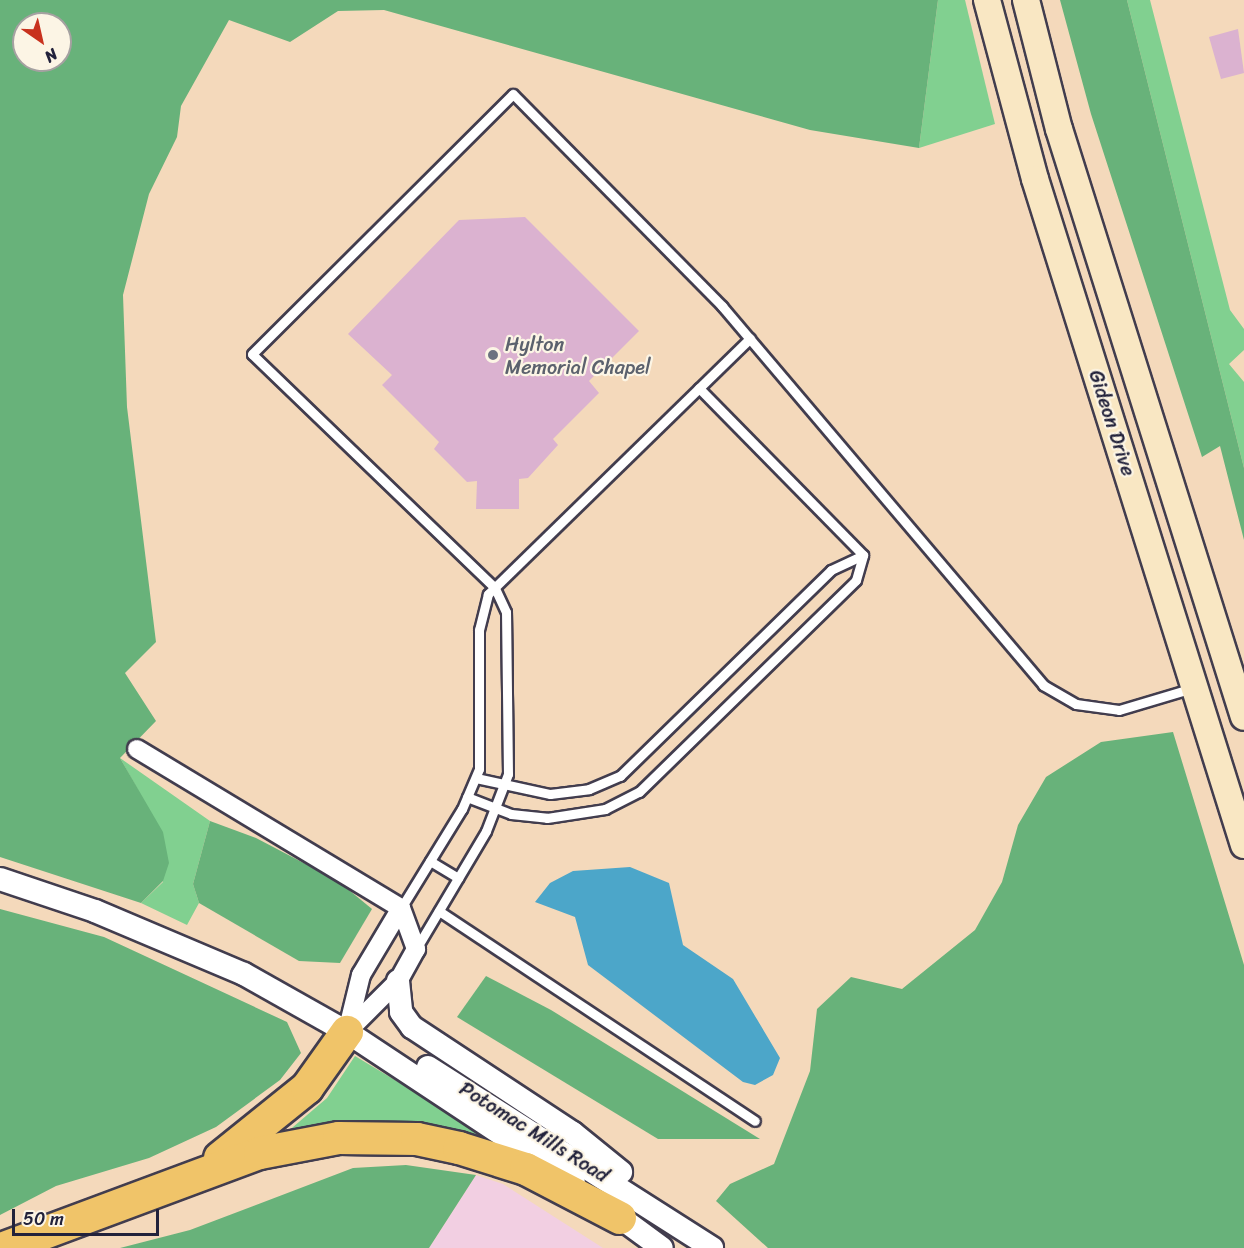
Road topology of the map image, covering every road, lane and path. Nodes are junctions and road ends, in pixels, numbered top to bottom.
1 (987, 0) edge
2 (1026, 0) edge
3 (750, 338) junction
4 (699, 388) junction
5 (863, 555) junction
6 (495, 588) junction
7 (1231, 675) junction
8 (1196, 687) junction
9 (1244, 717) edge
10 (137, 749) dead end
11 (476, 778) junction
12 (504, 788) junction
13 (468, 798) junction
14 (496, 809) junction
15 (1244, 845) edge
16 (430, 861) junction
17 (458, 878) junction
18 (0, 879) edge
19 (401, 908) junction
20 (439, 911) junction
21 (417, 949) junction
22 (398, 981) junction
23 (347, 1032) junction
24 (756, 1121) dead end
25 (195, 1176) junction
26 (621, 1218) junction
27 (684, 1229) junction
28 (4, 1248) edge
29 (662, 1248) edge
30 (712, 1248) edge

1 - 8 main road, Gideon Drive
2 - 7 main road, Gideon Drive
3 - 4 lane
3 - 6 lane
3 - 8 lane
4 - 5 lane
4 - 6 lane
5 - 12 lane
5 - 14 lane
6 - 11 lane
6 - 12 lane
7 - 8 main road
7 - 9 main road, Gideon Drive
8 - 15 main road, Gideon Drive
10 - 19 street
11 - 12 lane
11 - 13 lane
12 - 14 lane
13 - 14 lane
13 - 16 lane
14 - 17 lane
16 - 17 lane
16 - 19 lane
17 - 20 lane
18 - 23 street, Potomac Mills Road
19 - 21 street
19 - 23 street
20 - 21 lane
20 - 24 lane
21 - 22 street
22 - 23 street
22 - 27 street
23 - 25 highway
23 - 26 street, Potomac Mills Road
23 - 27 street, Potomac Mills Road
25 - 26 highway
25 - 28 highway
26 - 29 street, Potomac Mills Road
27 - 30 street, Potomac Mills Road

